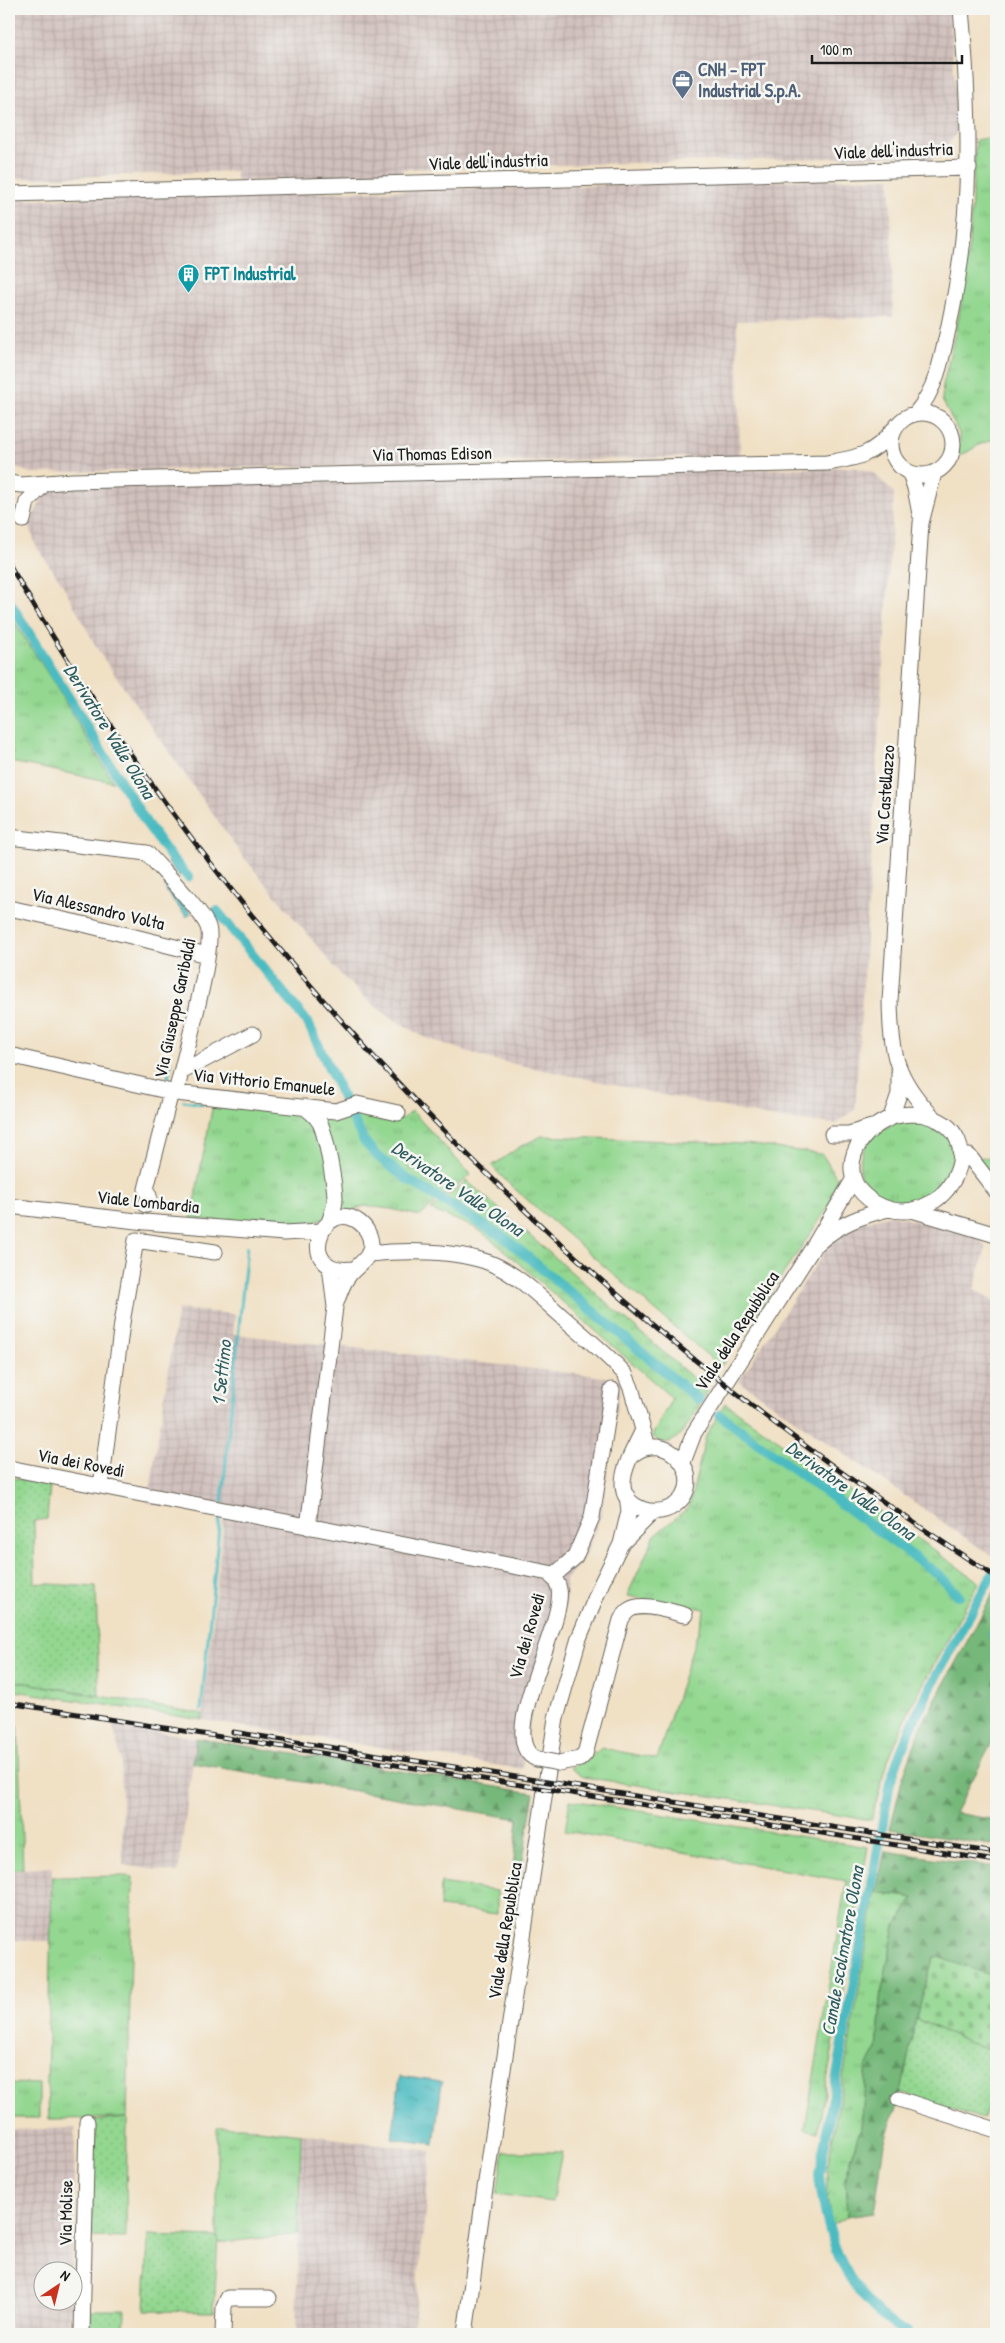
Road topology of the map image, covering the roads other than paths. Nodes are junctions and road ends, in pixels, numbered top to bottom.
1 (962, 9) edge
2 (969, 168) junction
3 (9, 194) edge
4 (938, 370) junction
5 (916, 413) junction
6 (946, 423) junction
7 (893, 430) junction
8 (856, 458) junction
9 (905, 470) junction
10 (934, 473) junction
11 (9, 483) edge
12 (45, 483) junction
13 (23, 520) dead end
14 (921, 522) junction
15 (9, 837) edge
16 (9, 908) edge
17 (207, 955) junction
18 (253, 1034) dead end
19 (9, 1055) edge
20 (898, 1069) junction
21 (181, 1072) junction
22 (173, 1092) junction
23 (304, 1107) junction
24 (398, 1112) dead end
25 (932, 1116) junction
26 (885, 1120) junction
27 (832, 1134) dead end
28 (969, 1156) junction
29 (853, 1180) junction
30 (996, 1191) edge
31 (146, 1205) dead end
32 (9, 1206) edge
33 (888, 1209) junction
34 (910, 1210) junction
35 (325, 1226) junction
36 (284, 1233) junction
37 (370, 1235) junction
38 (996, 1235) edge
39 (318, 1248) junction
40 (812, 1249) junction
41 (401, 1250) junction
42 (215, 1252) dead end
43 (369, 1254) junction
44 (330, 1266) junction
45 (353, 1269) junction
46 (335, 1307) junction
47 (612, 1390) dead end
48 (643, 1430) junction
49 (694, 1433) junction
50 (648, 1447) junction
51 (666, 1448) junction
52 (631, 1456) junction
53 (682, 1462) junction
54 (9, 1468) edge
55 (101, 1486) junction
56 (627, 1496) junction
57 (653, 1512) junction
58 (308, 1527) junction
59 (622, 1544) junction
60 (552, 1577) junction
61 (686, 1615) dead end
62 (899, 2099) dead end
63 (87, 2122) dead end
64 (996, 2130) edge
65 (269, 2298) dead end
66 (82, 2334) edge
67 (223, 2334) edge
68 (465, 2334) edge

1 - 2 street
2 - 3 street, Viale dell'industria
2 - 4 street
4 - 5 street
4 - 6 street
5 - 6 street
5 - 7 street
6 - 10 street
7 - 8 street, Via Thomas Edison
7 - 9 street
8 - 9 street, Via Thomas Edison
8 - 12 street, Via Thomas Edison
9 - 10 street
9 - 14 street
10 - 14 street
11 - 12 street, Via Thomas Edison
12 - 13 street
14 - 20 street, Via Castellazzo
15 - 17 street, Via Giuseppe Garibaldi
16 - 17 street, Via Alessandro Volta
17 - 21 street, Via Giuseppe Garibaldi
18 - 21 street
19 - 22 street, Via Vittorio Emanuele
20 - 25 street, Via Castellazzo
20 - 26 street, Via Castellazzo
21 - 22 street, Via Giuseppe Garibaldi
22 - 23 street, Via Vittorio Emanuele
22 - 31 street, Via Giuseppe Garibaldi
23 - 24 street, Via Vittorio Emanuele
23 - 35 street
25 - 26 street
25 - 28 street
26 - 27 street
26 - 29 street
28 - 30 street
28 - 34 street
29 - 33 street
29 - 40 street, Viale della Repubblica
32 - 36 street, Viale Lombardia
33 - 34 street
33 - 40 street, Viale della Repubblica
34 - 38 street
35 - 36 street, Viale Lombardia
35 - 37 street
35 - 39 street
36 - 39 street, Viale Lombardia
37 - 41 street
37 - 43 street
39 - 44 street
40 - 49 street, Viale della Repubblica
41 - 43 street
41 - 48 street
42 - 55 street
43 - 45 street
44 - 45 street
44 - 46 street
45 - 46 street
46 - 58 street
47 - 60 street
48 - 50 street
48 - 52 street
49 - 51 street, Viale della Repubblica
49 - 53 street, Viale della Repubblica
50 - 51 street
50 - 52 street
51 - 53 street
52 - 56 street
53 - 57 street
54 - 55 street, Via dei Rovedi
55 - 58 street, Via dei Rovedi
56 - 57 street
56 - 59 street, Viale della Repubblica
57 - 59 street, Viale della Repubblica
58 - 60 street, Via dei Rovedi
59 - 68 street, Viale della Repubblica
60 - 61 street, Via dei Rovedi, bridge
62 - 64 street
63 - 66 street, Via Molise
65 - 67 street

